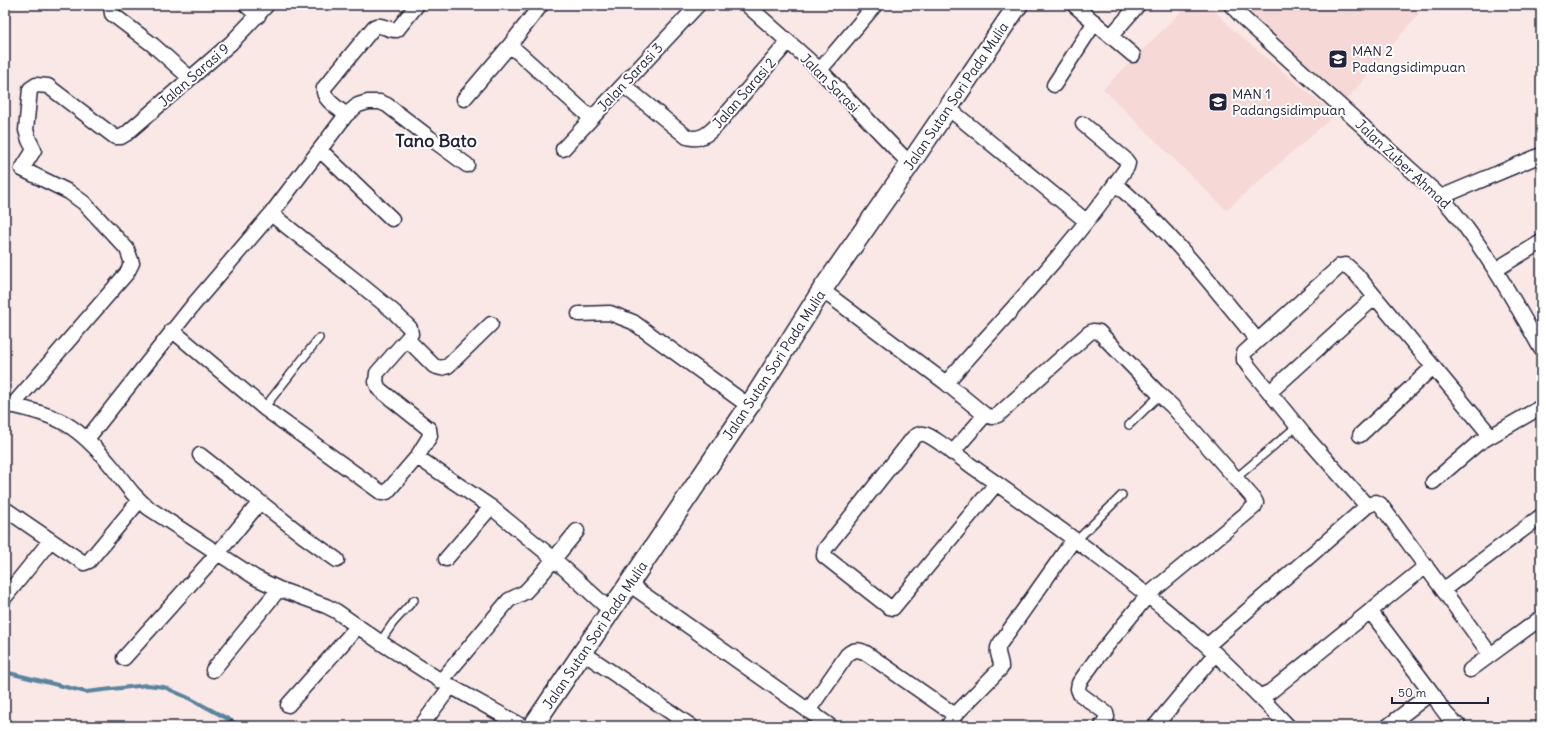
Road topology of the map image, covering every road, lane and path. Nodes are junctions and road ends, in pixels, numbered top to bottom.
1 (111, 5) edge
2 (246, 5) edge
3 (267, 5) edge
4 (417, 5) edge
5 (541, 5) edge
6 (698, 5) edge
7 (747, 5) edge
8 (875, 5) edge
9 (1018, 5) edge
10 (1074, 5) edge
11 (1138, 5) edge
12 (1231, 5) edge
13 (258, 16) junction
14 (1095, 22) junction
15 (1111, 36) junction
16 (788, 42) junction
17 (510, 45) junction
18 (1133, 55) dead end
19 (820, 70) junction
20 (190, 78) junction
21 (623, 85) junction
22 (1054, 85) dead end
23 (464, 98) dead end
24 (948, 108) junction
25 (346, 115) junction
26 (591, 118) junction
27 (1083, 124) dead end
28 (563, 149) dead end
29 (320, 150) junction
30 (1541, 155) edge
31 (910, 164) junction
32 (467, 165) dead end
33 (1116, 184) junction
34 (1441, 197) junction
35 (272, 214) junction
36 (392, 219) dead end
37 (1086, 221) junction
38 (1541, 242) edge
39 (1495, 270) junction
40 (822, 290) junction
41 (1375, 297) junction
42 (579, 314) dead end
43 (491, 324) dead end
44 (172, 330) junction
45 (319, 338) dead end
46 (407, 339) junction
47 (1258, 340) junction
48 (1540, 345) edge
49 (1433, 367) junction
50 (946, 383) junction
51 (1270, 392) junction
52 (1160, 395) junction
53 (9, 405) edge
54 (749, 406) junction
55 (1541, 406) edge
56 (264, 408) junction
57 (985, 415) junction
58 (1129, 426) dead end
59 (1297, 426) junction
60 (1360, 435) dead end
61 (1490, 435) junction
62 (87, 439) junction
63 (952, 453) junction
64 (200, 455) dead end
65 (417, 456) junction
66 (1236, 478) junction
67 (1433, 482) dead end
68 (996, 484) junction
69 (1122, 495) dead end
70 (139, 501) junction
71 (260, 502) junction
72 (1367, 506) junction
73 (491, 507) junction
74 (5, 509) edge
75 (1541, 516) edge
76 (577, 532) dead end
77 (1075, 540) junction
78 (50, 541) junction
79 (218, 553) junction
80 (446, 559) dead end
81 (554, 559) junction
82 (337, 560) dead end
83 (1426, 566) junction
84 (629, 584) junction
85 (279, 589) junction
86 (1443, 590) junction
87 (1148, 595) junction
88 (5, 597) edge
89 (414, 600) dead end
90 (611, 611) junction
91 (1370, 611) junction
92 (1541, 618) edge
93 (358, 626) junction
94 (380, 642) junction
95 (1211, 650) junction
96 (582, 652) junction
97 (1490, 654) junction
98 (124, 658) dead end
99 (213, 670) dead end
100 (1470, 670) dead end
101 (446, 683) junction
102 (1431, 693) junction
103 (1260, 696) junction
104 (288, 705) dead end
105 (808, 712) junction
106 (952, 720) edge
107 (533, 725) edge
108 (1286, 725) edge
109 (421, 726) edge
110 (691, 726) edge
111 (830, 726) edge
112 (1102, 726) edge
113 (1155, 726) edge
114 (1388, 726) edge
115 (1459, 726) edge

1 - 20 street
2 - 13 street
3 - 13 street, Jalan Sarasi 9
4 - 25 street
5 - 17 street
6 - 21 street, Jalan Sarasi 3
7 - 16 street, Jalan Sarasi
8 - 19 street
9 - 24 street, Jalan Sutan Sori Pada Mulia
10 - 14 street
11 - 15 street
12 - 34 street, Jalan Zuber Ahmad
13 - 20 street, Jalan Sarasi 9
14 - 15 street
14 - 22 street
15 - 18 street
16 - 19 street, Jalan Sarasi
16 - 21 street, Jalan Sarasi 2
17 - 23 street
17 - 26 street
19 - 31 street, Jalan Sarasi
20 - 53 street, Jalan Sarasi 9
21 - 26 street, Jalan Sarasi 3
24 - 31 street, Jalan Sutan Sori Pada Mulia
24 - 37 street
25 - 29 street
25 - 32 street
26 - 28 street, Jalan Sarasi 3
27 - 33 street
29 - 35 street
29 - 36 street
30 - 34 street
31 - 40 street, Jalan Sutan Sori Pada Mulia
33 - 37 street
33 - 47 street
34 - 39 street, Jalan Zuber Ahmad
35 - 44 street
35 - 46 street
37 - 50 street
38 - 39 street
39 - 48 street, Jalan Zuber Ahmad
40 - 50 street
40 - 54 street, Jalan Sutan Sori Pada Mulia
41 - 47 street
41 - 49 street
41 - 51 street
42 - 54 street
43 - 46 street
44 - 56 street
44 - 62 street
45 - 56 lane
46 - 65 street
47 - 51 street
49 - 60 street
49 - 61 street
50 - 57 street
51 - 59 street
52 - 57 street
52 - 58 lane
52 - 66 street
53 - 62 street
54 - 84 street, Jalan Sutan Sori Pada Mulia
55 - 61 street
56 - 65 street
57 - 63 street
59 - 66 lane
59 - 72 street
61 - 67 street
62 - 70 street
63 - 68 street
63 - 68 street
64 - 71 street
65 - 73 street
66 - 87 street
68 - 77 street
69 - 77 lane
70 - 78 street
70 - 79 street
71 - 79 street
71 - 82 street
72 - 83 street
72 - 95 street
73 - 80 street
73 - 81 street
74 - 78 street
75 - 86 street
76 - 81 street
77 - 87 street
77 - 106 street
78 - 88 street
79 - 85 street
79 - 98 street
81 - 90 street
81 - 101 street
83 - 86 street
83 - 91 street
84 - 90 street, Jalan Sutan Sori Pada Mulia
84 - 105 street
85 - 93 street
85 - 99 street
86 - 97 street
87 - 95 street
87 - 112 street
89 - 94 lane
90 - 96 street, Jalan Sutan Sori Pada Mulia
91 - 102 street
91 - 103 street
92 - 97 street
93 - 94 street
93 - 104 street
94 - 101 street
95 - 103 street
95 - 113 street
96 - 107 street, Jalan Sutan Sori Pada Mulia
96 - 110 street
97 - 100 street
101 - 107 street
101 - 109 street
102 - 114 street
102 - 115 street
103 - 108 street
105 - 106 street
105 - 111 street

